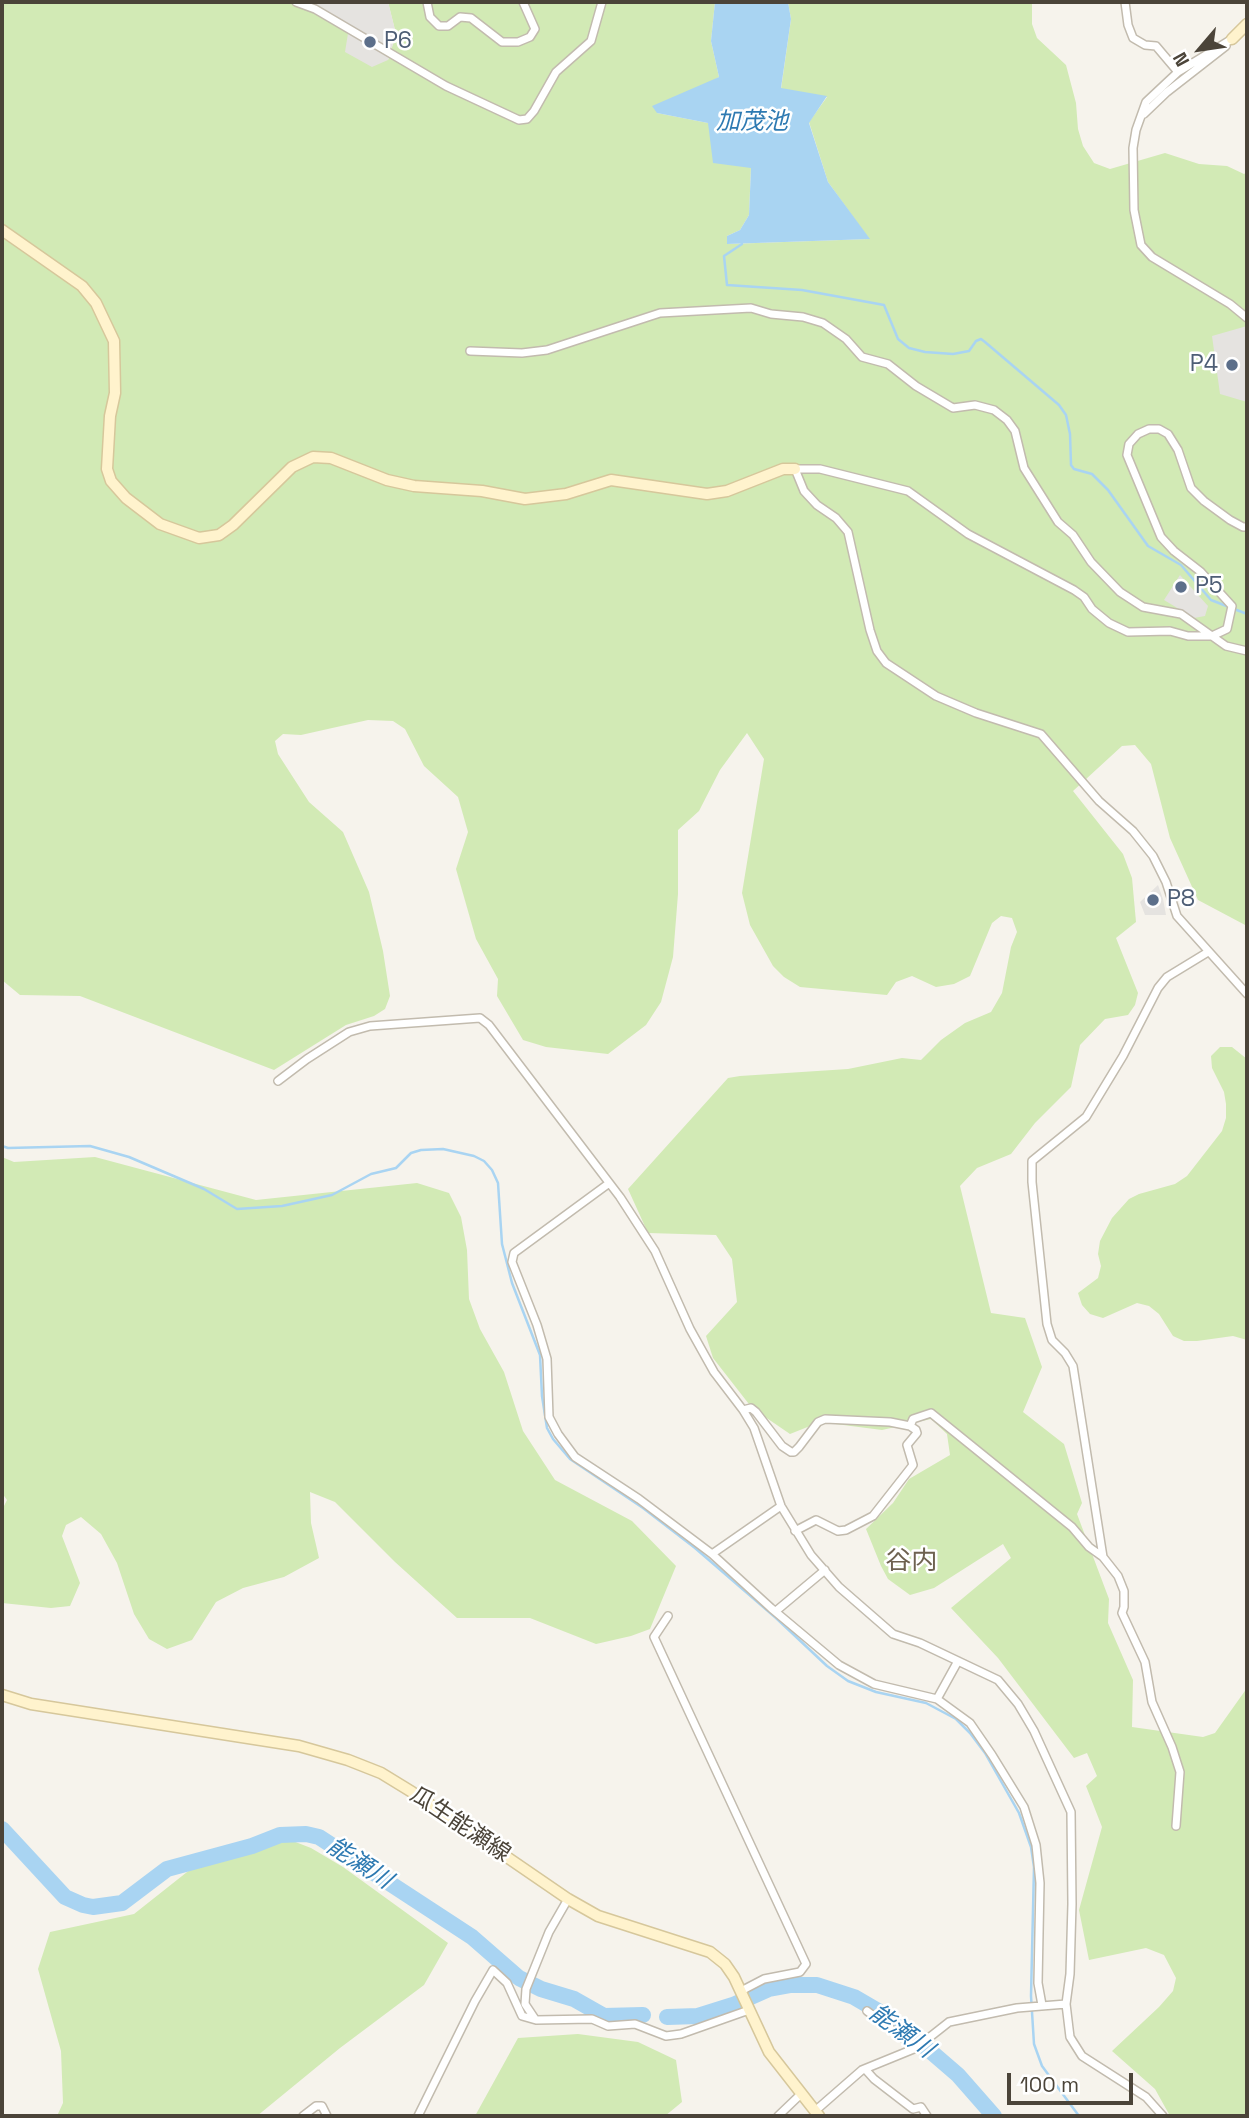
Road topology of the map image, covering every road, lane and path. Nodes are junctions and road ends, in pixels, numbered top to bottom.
1 (296, 2) edge
2 (427, 2) edge
3 (523, 2) edge
4 (602, 2) edge
5 (1125, 2) edge
6 (1247, 24) edge
7 (1232, 39) junction
8 (1178, 72) junction
9 (1140, 116) junction
10 (2, 230) edge
11 (1247, 317) edge
12 (470, 351) dead end
13 (795, 469) junction
14 (1247, 527) edge
15 (1212, 636) junction
16 (1247, 651) edge
17 (1208, 951) junction
18 (1247, 994) edge
19 (278, 1081) dead end
20 (608, 1184) junction
21 (743, 1410) junction
22 (910, 1426) junction
23 (781, 1506) junction
24 (795, 1531) junction
25 (712, 1554) junction
26 (1103, 1557) junction
27 (825, 1570) junction
28 (776, 1611) junction
29 (668, 1616) dead end
30 (958, 1661) junction
31 (2, 1695) edge
32 (937, 1699) junction
33 (1176, 1826) dead end
34 (568, 1899) junction
35 (741, 1991) junction
36 (1066, 2004) junction
37 (1040, 2005) junction
38 (750, 2010) junction
39 (867, 2011) dead end
40 (536, 2020) junction
41 (916, 2048) junction
42 (865, 2069) junction
43 (801, 2094) junction
44 (817, 2114) edge
45 (303, 2116) edge
46 (327, 2116) edge
47 (418, 2116) edge
48 (778, 2116) edge
49 (927, 2116) edge
50 (1163, 2116) edge

1 - 4 street
2 - 3 street
5 - 8 street
6 - 7 street
7 - 8 street
7 - 9 street
8 - 9 street
9 - 11 street
10 - 13 street
12 - 15 street
13 - 15 street
13 - 17 street
14 - 15 street
15 - 16 street
17 - 18 street
17 - 26 street
19 - 20 street
20 - 21 street
20 - 25 street
21 - 22 street
21 - 23 street
22 - 24 street
22 - 26 street
23 - 24 street
23 - 25 street
24 - 27 street
25 - 28 street
26 - 33 street
27 - 28 street
27 - 30 street
28 - 32 street
29 - 35 street
30 - 32 street
30 - 36 street
31 - 34 street, 瓜生能瀬線
32 - 37 street
34 - 35 street, 瓜生能瀬線
34 - 40 street
35 - 38 street, 瓜生能瀬線
36 - 37 street
36 - 50 street
37 - 41 street
38 - 40 street
38 - 43 street, 瓜生能瀬線
39 - 41 street
40 - 47 street
41 - 42 street
42 - 44 street
42 - 49 street
43 - 44 street, 瓜生能瀬線
43 - 48 street
45 - 46 street

